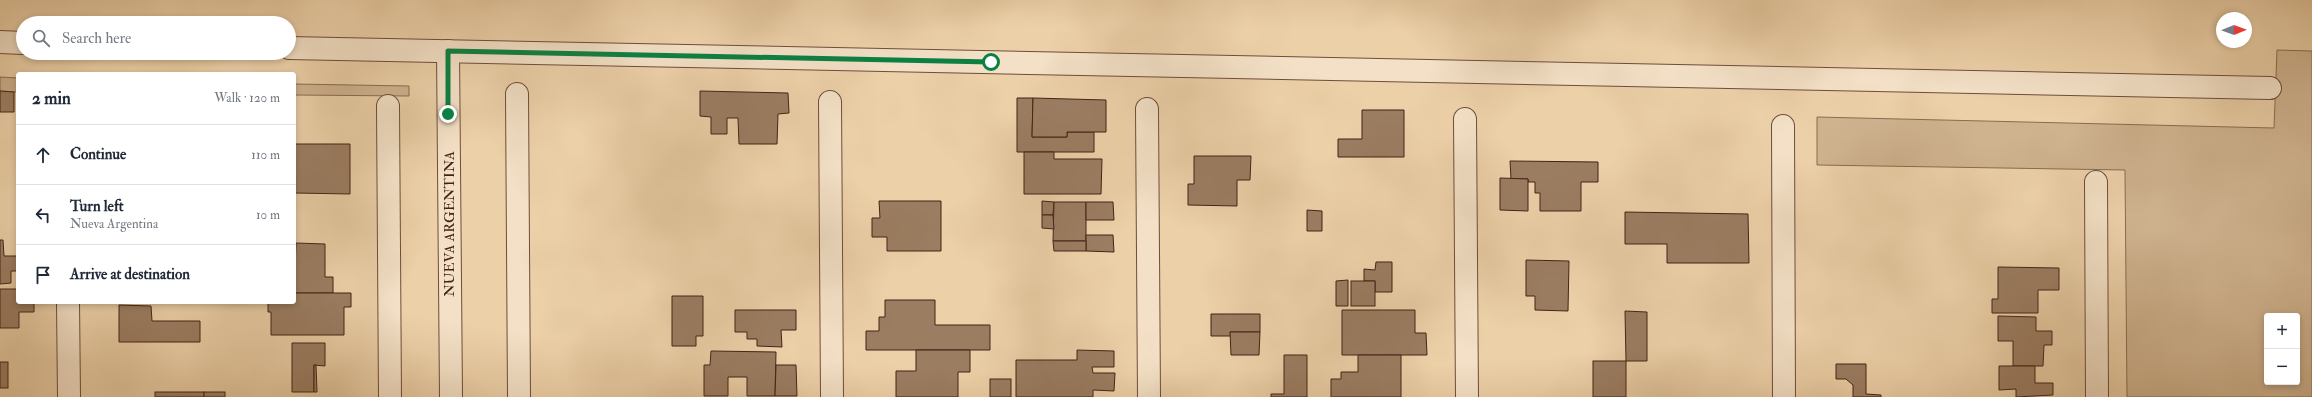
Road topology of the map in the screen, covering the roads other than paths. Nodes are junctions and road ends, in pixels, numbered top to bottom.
1 (0, 42) edge
2 (16, 43) edge
3 (296, 48) edge
4 (448, 51) junction
5 (2270, 88) dead end
6 (517, 94) dead end
7 (830, 102) dead end
8 (388, 106) dead end
9 (1147, 110) dead end
10 (1465, 119) dead end
11 (1783, 126) dead end
12 (2096, 182) dead end
13 (68, 304) edge
14 (69, 397) edge
15 (390, 397) edge
16 (451, 397) edge
17 (519, 397) edge
18 (832, 397) edge
19 (1149, 397) edge
20 (1467, 397) edge
21 (1784, 397) edge
22 (2097, 397) edge

1 - 2 street
3 - 4 street
4 - 5 street
4 - 16 street, NUEVA ARGENTINA
6 - 17 street
7 - 18 street
8 - 15 street
9 - 19 street
10 - 20 street
11 - 21 street
12 - 22 street
13 - 14 street

